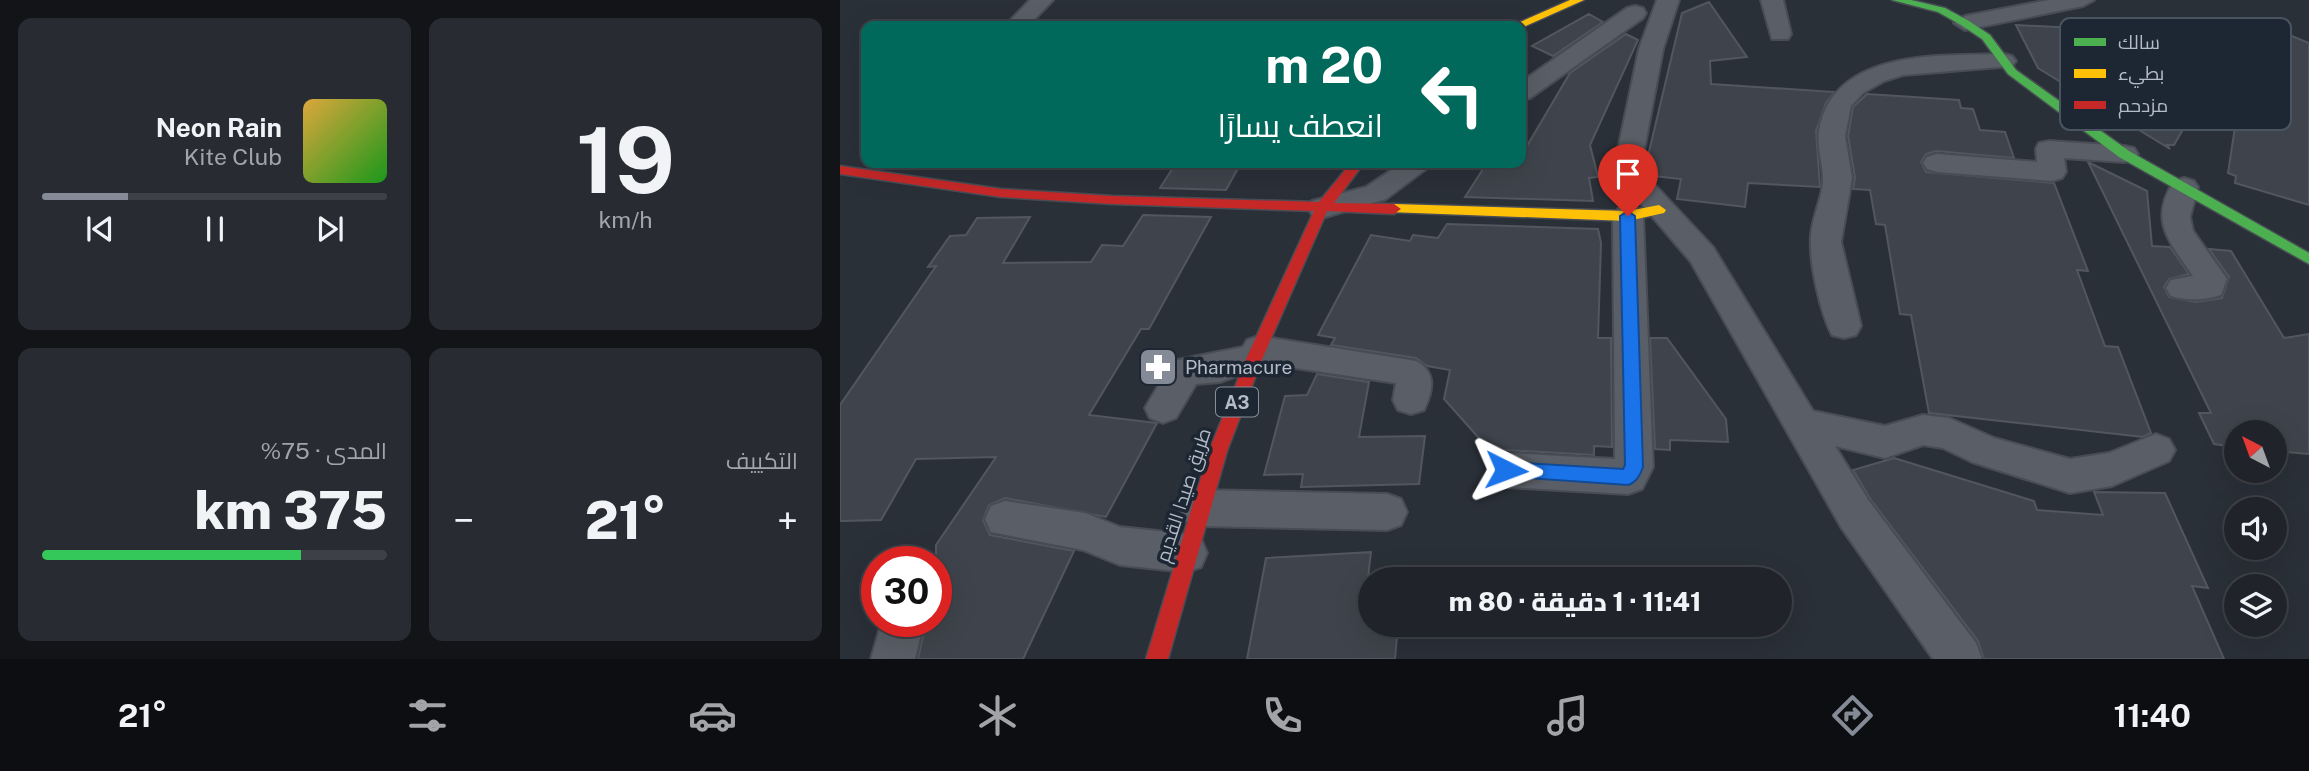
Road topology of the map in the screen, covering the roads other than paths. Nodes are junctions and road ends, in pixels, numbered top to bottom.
1 (1042, 0) edge
2 (1579, 0) edge
3 (1668, 0) edge
4 (1772, 0) edge
5 (1897, 0) edge
6 (2084, 0) edge
7 (1635, 13) dead end
8 (1021, 21) edge
9 (1526, 22) edge
10 (1965, 23) junction
11 (1780, 34) dead end
12 (2004, 61) junction
13 (1526, 89) edge
14 (2060, 107) edge
15 (2091, 130) edge
16 (2124, 154) junction
17 (1937, 163) dead end
18 (1354, 168) edge
19 (1413, 168) edge
20 (888, 169) edge
21 (840, 170) edge
22 (2184, 187) junction
23 (1322, 208) junction
24 (1643, 213) junction
25 (2309, 259) edge
26 (2182, 288) dead end
27 (1844, 326) dead end
28 (1257, 353) junction
29 (1411, 400) dead end
30 (1163, 408) dead end
31 (1800, 423) junction
32 (2156, 450) dead end
33 (1506, 470) dead end
34 (1200, 508) junction
35 (1387, 512) dead end
36 (1005, 519) dead end
37 (1186, 553) junction
38 (1157, 659) edge
39 (1960, 659) edge

1 - 8 street
2 - 9 main road
3 - 24 street
4 - 11 street
5 - 10 main road
6 - 10 street
7 - 13 street
10 - 12 main road
12 - 14 main road
12 - 27 street
15 - 16 main road
16 - 17 street
16 - 22 main road
18 - 23 main road, طريق صيدا القديم / A3
19 - 23 street
20 - 21 main road
20 - 23 main road
22 - 25 main road
22 - 26 street
23 - 24 main road
23 - 28 main road, طريق صيدا القديم / A3
24 - 31 street
24 - 33 street
28 - 29 street
28 - 30 street
28 - 34 main road, طريق صيدا القديم / A3
31 - 32 street
31 - 39 street
34 - 35 street
34 - 37 main road, طريق صيدا القديم / A3
36 - 37 street
37 - 38 main road, طريق صيدا القديم / A3

